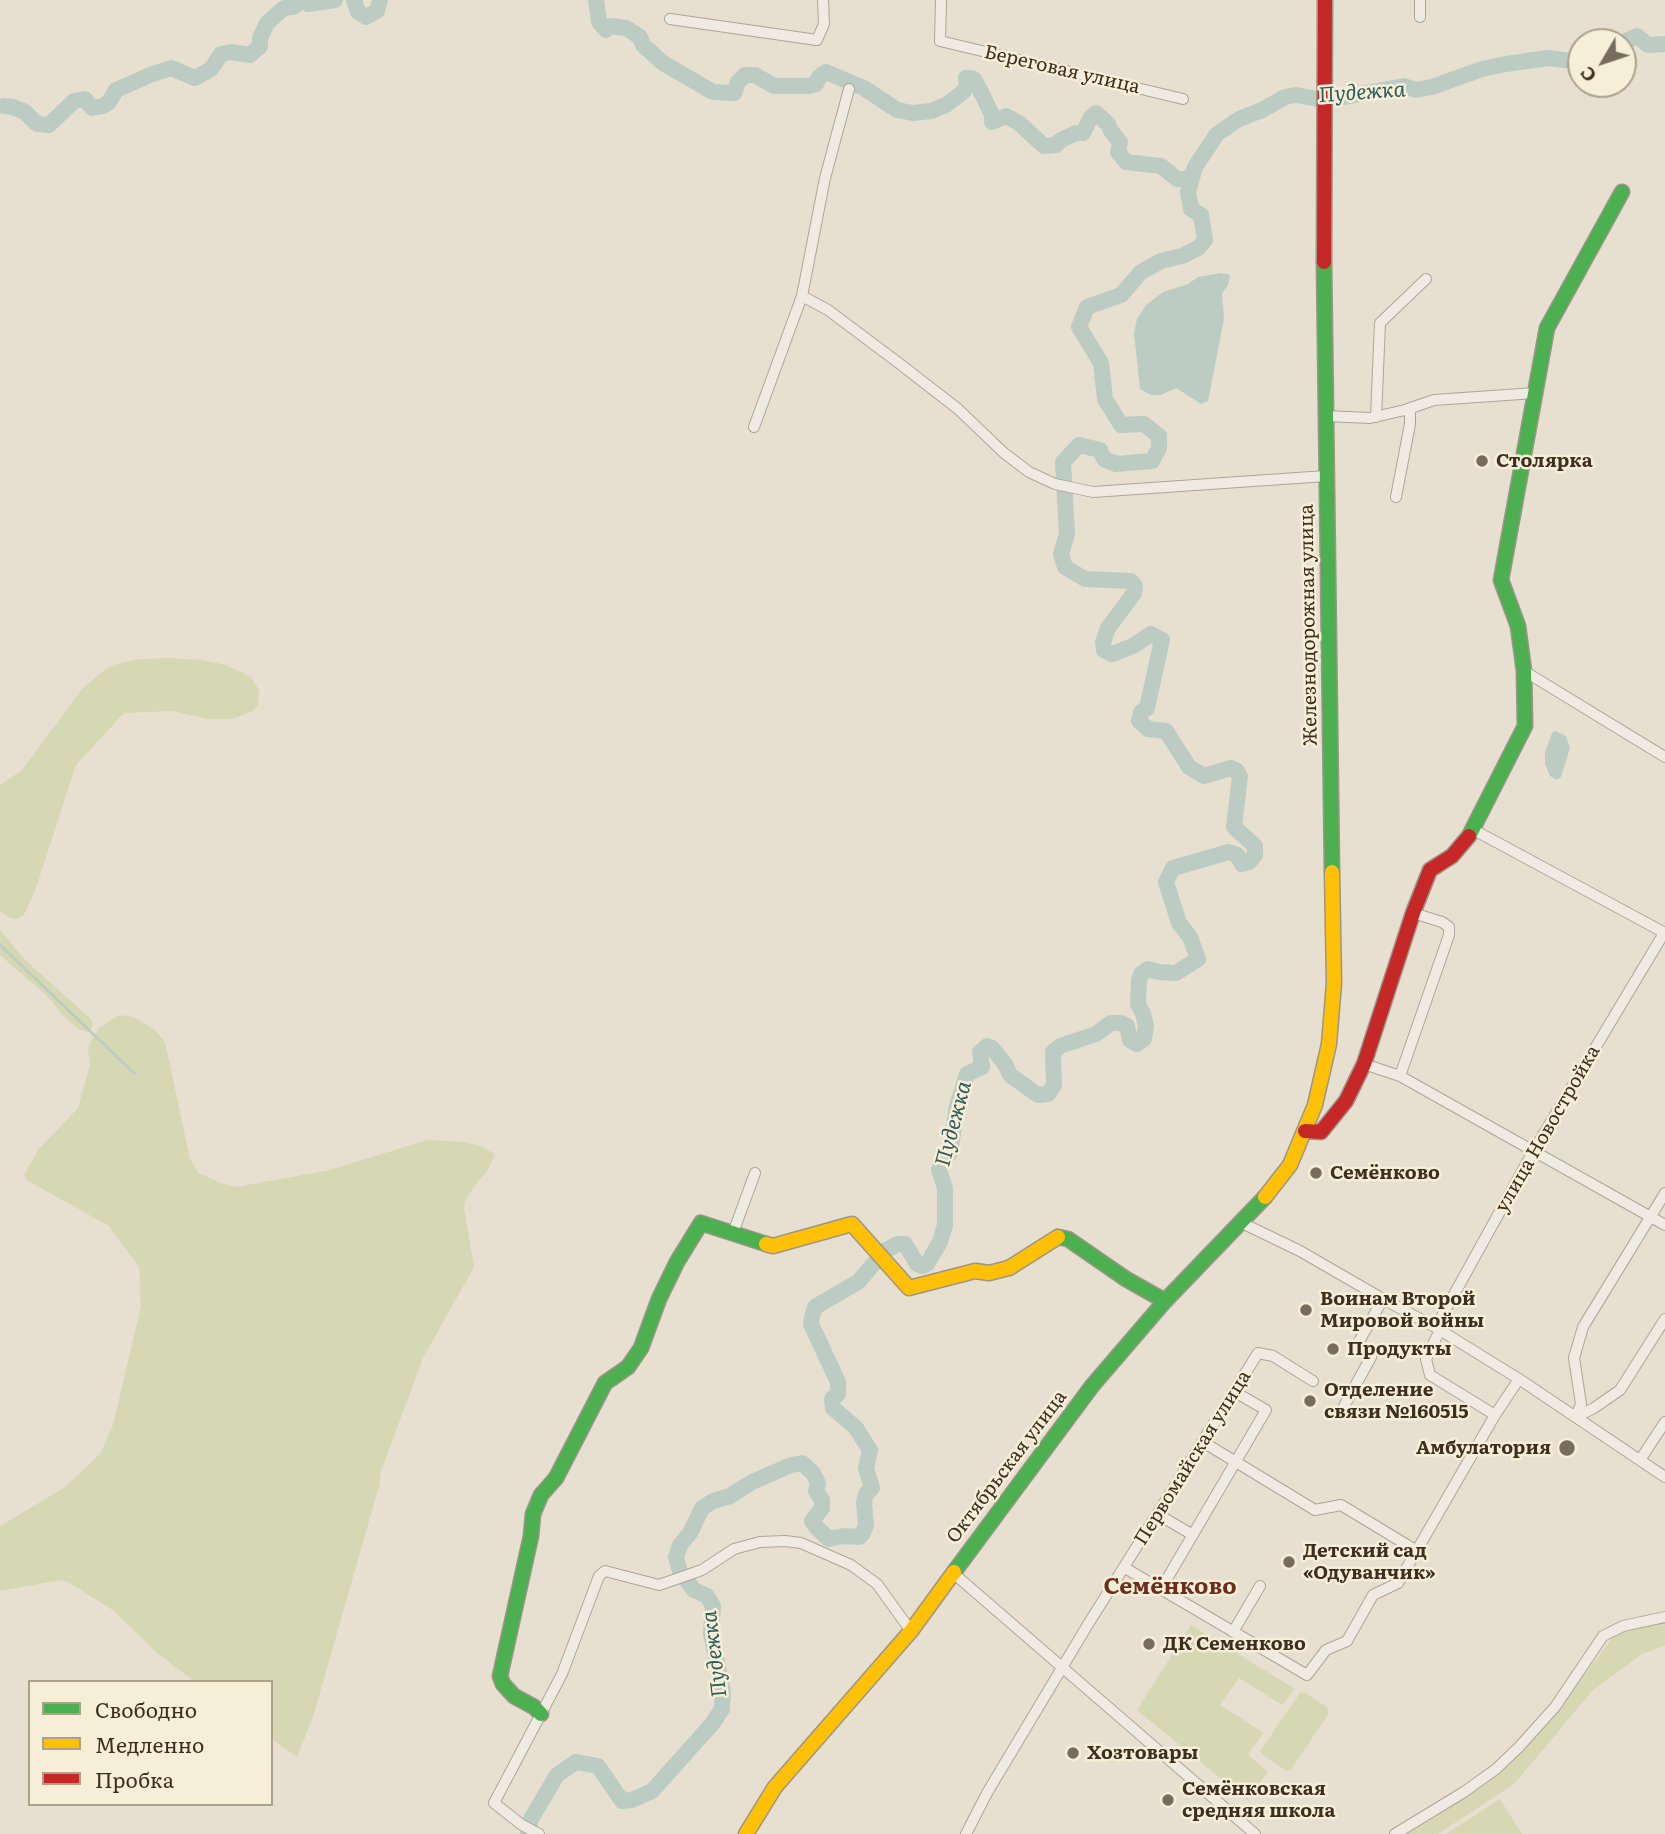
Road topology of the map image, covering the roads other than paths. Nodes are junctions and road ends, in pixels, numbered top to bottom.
1 (823, 0) edge
2 (941, 0) edge
3 (1325, 0) edge
4 (1420, 0) edge
5 (1420, 17) dead end
6 (670, 19) dead end
7 (849, 89) dead end
8 (1183, 99) dead end
9 (1622, 192) dead end
10 (1426, 279) dead end
11 (802, 296) junction
12 (1535, 393) junction
13 (1410, 409) junction
14 (1326, 416) junction
15 (1376, 417) junction
16 (754, 428) dead end
17 (1326, 476) junction
18 (1395, 497) dead end
19 (1524, 671) junction
20 (1665, 757) edge
21 (1474, 830) junction
22 (1413, 913) junction
23 (1665, 933) edge
24 (1364, 1063) junction
25 (1400, 1076) junction
26 (1305, 1131) junction
27 (1534, 1150) junction
28 (755, 1173) dead end
29 (1665, 1193) edge
30 (1653, 1216) junction
31 (1242, 1223) junction
32 (1665, 1224) edge
33 (733, 1233) junction
34 (1382, 1300) junction
35 (1165, 1301) junction
36 (1665, 1319) edge
37 (1438, 1329) junction
38 (1519, 1379) junction
39 (1313, 1381) dead end
40 (1235, 1392) junction
41 (1343, 1408) dead end
42 (1495, 1415) junction
43 (1576, 1417) junction
44 (1665, 1422) edge
45 (1203, 1442) junction
46 (1640, 1460) junction
47 (1236, 1461) junction
48 (1665, 1478) edge
49 (1157, 1514) junction
50 (1193, 1535) junction
51 (1417, 1551) junction
52 (1125, 1568) junction
53 (952, 1572) junction
54 (1260, 1586) dead end
55 (1161, 1589) junction
56 (1665, 1618) edge
57 (911, 1631) junction
58 (1233, 1632) junction
59 (1063, 1668) junction
60 (541, 1714) junction
61 (537, 1833) edge
62 (746, 1834) edge
63 (966, 1834) edge
64 (1255, 1834) edge
65 (1395, 1834) edge

1 - 6 street
2 - 8 street, Береговая улица
3 - 14 street, Железнодорожная улица
4 - 5 street
7 - 11 street
9 - 12 street
10 - 15 street
11 - 16 street
11 - 17 street
12 - 13 street
12 - 19 street
13 - 15 street
13 - 18 street
14 - 15 street
14 - 17 street, Железнодорожная улица
17 - 26 street, Железнодорожная улица
19 - 20 street
19 - 21 street
21 - 22 street
21 - 23 street, улица Новостройка
22 - 24 street
22 - 25 street
23 - 27 street, улица Новостройка
24 - 25 street
24 - 26 street
25 - 27 street
26 - 31 street, Октябрьская улица
27 - 30 street
27 - 37 street, улица Новостройка
28 - 33 street
29 - 30 street
30 - 32 street
30 - 43 street
31 - 34 street
31 - 35 street, Октябрьская улица
33 - 35 street
33 - 60 street
34 - 37 street
34 - 41 street
35 - 53 street, Октябрьская улица
36 - 43 street
37 - 38 street
37 - 42 street, улица Новостройка
38 - 42 street
38 - 43 street
39 - 40 street, Первомайская улица
40 - 45 street, Первомайская улица
40 - 47 street
42 - 51 street
43 - 46 street
44 - 46 street
45 - 47 street
45 - 49 street, Первомайская улица
46 - 48 street
47 - 50 street
47 - 51 street
49 - 50 street
49 - 52 street, Первомайская улица
50 - 55 street
51 - 58 street
52 - 55 street
52 - 59 street, Первомайская улица
53 - 57 street, Октябрьская улица
53 - 59 street
54 - 58 street
55 - 58 street
56 - 65 street
57 - 60 street
57 - 62 street, Октябрьская улица
59 - 63 street, Первомайская улица
59 - 64 street
60 - 61 street

